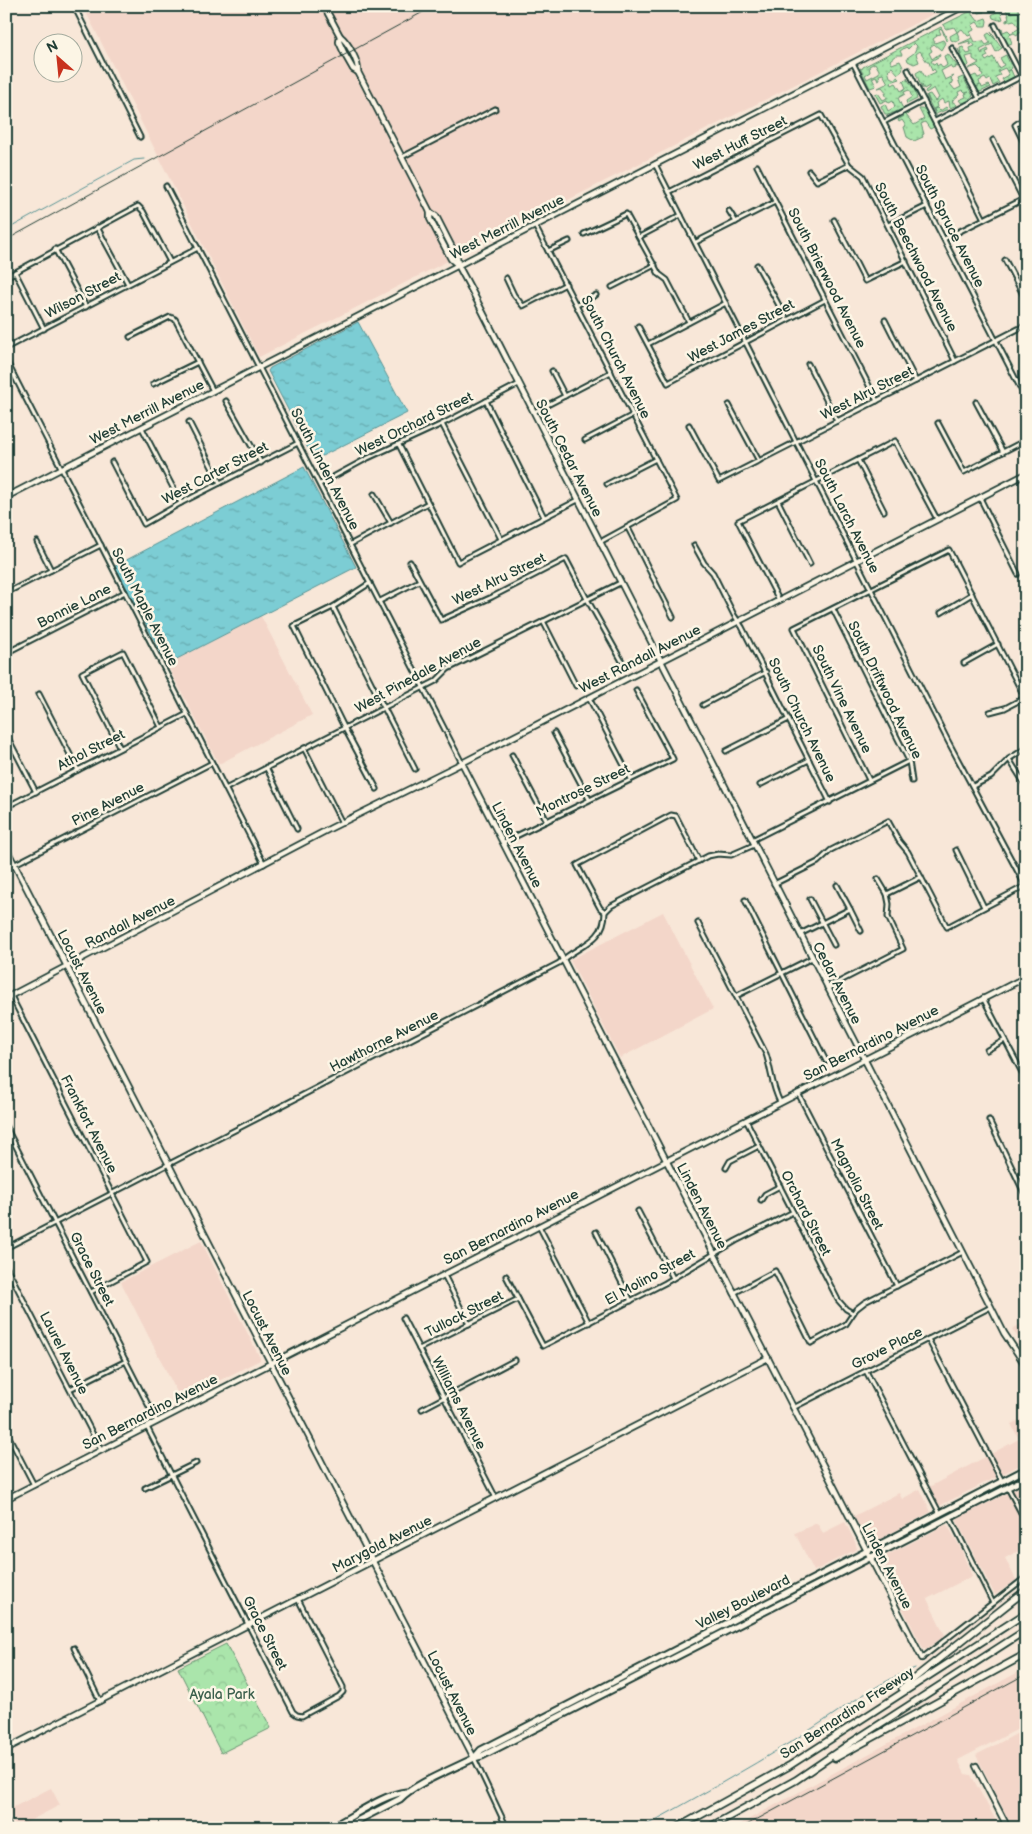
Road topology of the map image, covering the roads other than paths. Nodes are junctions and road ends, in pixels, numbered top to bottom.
1 (74, 6) edge
2 (324, 6) edge
3 (964, 6) edge
4 (995, 25) dead end
5 (952, 48) dead end
6 (853, 63) junction
7 (908, 70) dead end
8 (1024, 75) edge
9 (978, 98) junction
10 (924, 101) junction
11 (495, 109) dead end
12 (821, 115) joint
13 (1026, 117) edge
14 (935, 121) junction
15 (884, 122) junction
16 (140, 137) dead end
17 (993, 140) dead end
18 (1026, 147) edge
19 (401, 157) junction
20 (655, 164) junction
21 (848, 165) junction
22 (757, 166) dead end
23 (809, 171) dead end
24 (166, 186) dead end
25 (669, 192) junction
26 (1025, 199) edge
27 (775, 202) junction
28 (927, 206) junction
29 (729, 211) dead end
30 (681, 216) junction
31 (984, 219) junction
32 (834, 220) dead end
33 (736, 222) junction
34 (535, 226) junction
35 (888, 226) junction
36 (98, 227) junction
37 (584, 234) dead end
38 (639, 237) junction
39 (944, 239) junction
40 (569, 241) dead end
41 (696, 242) junction
42 (198, 248) junction
43 (55, 249) junction
44 (548, 251) junction
45 (1005, 260) dead end
46 (906, 261) junction
47 (170, 262) junction
48 (458, 265) junction
49 (655, 265) junction
50 (758, 265) dead end
51 (15, 272) junction
52 (6, 277) edge
53 (506, 278) dead end
54 (128, 284) junction
55 (566, 284) junction
56 (612, 287) dead end
57 (596, 295) dead end
58 (825, 300) junction
59 (1026, 300) edge
60 (726, 303) junction
61 (577, 305) junction
62 (86, 306) junction
63 (786, 320) junction
64 (885, 320) dead end
65 (689, 322) junction
66 (1026, 325) edge
67 (638, 326) dead end
68 (44, 328) junction
69 (130, 337) dead end
70 (996, 340) junction
71 (746, 342) junction
72 (648, 344) junction
73 (6, 348) edge
74 (6, 360) edge
75 (955, 361) junction
76 (198, 362) junction
77 (808, 364) dead end
78 (259, 367) junction
79 (552, 371) dead end
80 (611, 372) junction
81 (916, 381) junction
82 (153, 384) dead end
83 (519, 384) junction
84 (212, 391) junction
85 (565, 396) junction
86 (1026, 399) edge
87 (877, 400) junction
88 (226, 401) dead end
89 (486, 401) junction
90 (976, 402) dead end
91 (729, 405) dead end
92 (534, 412) junction
93 (633, 415) junction
94 (837, 421) junction
95 (189, 422) dead end
96 (938, 423) dead end
97 (442, 424) junction
98 (689, 425) dead end
99 (141, 427) junction
100 (585, 440) dead end
101 (1026, 440) edge
102 (797, 441) junction
103 (298, 443) junction
104 (399, 445) junction
105 (1003, 452) junction
106 (656, 459) junction
107 (858, 460) junction
108 (759, 461) junction
109 (112, 462) dead end
110 (260, 463) junction
111 (61, 469) junction
112 (1026, 474) edge
113 (817, 481) junction
114 (220, 483) junction
115 (320, 484) junction
116 (607, 484) dead end
117 (374, 494) dead end
118 (6, 497) edge
119 (980, 497) junction
120 (578, 500) junction
121 (778, 501) junction
122 (181, 503) junction
123 (428, 503) junction
124 (884, 511) dead end
125 (544, 517) junction
126 (937, 519) junction
127 (391, 523) junction
128 (628, 528) junction
129 (501, 539) junction
130 (37, 542) dead end
131 (600, 542) junction
132 (351, 544) junction
133 (101, 545) junction
134 (694, 546) dead end
135 (857, 560) junction
136 (410, 562) dead end
137 (810, 564) dead end
138 (51, 570) junction
139 (1018, 574) dead end
140 (419, 581) junction
141 (370, 583) junction
142 (620, 583) junction
143 (871, 588) junction
144 (125, 592) junction
145 (6, 593) edge
146 (972, 594) junction
147 (587, 599) junction
148 (779, 600) junction
149 (380, 601) junction
150 (333, 607) junction
151 (833, 609) junction
152 (941, 613) dead end
153 (673, 618) dead end
154 (543, 621) junction
155 (738, 622) junction
156 (998, 644) junction
157 (6, 653) edge
158 (660, 661) junction
159 (623, 663) dead end
160 (964, 663) dead end
161 (766, 672) junction
162 (424, 686) junction
163 (576, 686) dead end
164 (636, 690) dead end
165 (39, 694) dead end
166 (1026, 697) edge
167 (589, 698) junction
168 (703, 705) dead end
169 (384, 708) junction
170 (990, 712) dead end
171 (187, 714) junction
172 (789, 719) junction
173 (161, 727) junction
174 (344, 727) junction
175 (554, 733) dead end
176 (6, 734) edge
177 (120, 748) junction
178 (304, 748) junction
179 (1026, 748) edge
180 (726, 751) dead end
181 (512, 755) dead end
182 (1009, 759) junction
183 (809, 760) junction
184 (909, 761) junction
185 (212, 763) junction
186 (462, 763) junction
187 (266, 767) junction
188 (415, 769) dead end
189 (78, 770) junction
190 (631, 779) junction
191 (869, 780) junction
192 (912, 781) dead end
193 (760, 785) dead end
194 (973, 786) junction
195 (1026, 786) edge
196 (227, 788) junction
197 (377, 789) dead end
198 (36, 792) junction
199 (589, 799) junction
200 (830, 802) junction
201 (6, 807) edge
202 (547, 821) junction
203 (342, 823) junction
204 (297, 829) dead end
205 (752, 840) junction
206 (504, 842) junction
207 (754, 845) junction
208 (6, 848) edge
209 (956, 850) dead end
210 (699, 861) junction
211 (264, 864) junction
212 (14, 865) junction
213 (6, 870) edge
214 (921, 877) junction
215 (878, 879) dead end
216 (774, 884) junction
217 (838, 885) dead end
218 (1025, 887) edge
219 (887, 894) junction
220 (810, 899) dead end
221 (745, 900) dead end
222 (984, 907) junction
223 (850, 909) junction
224 (605, 912) junction
225 (822, 922) junction
226 (698, 923) dead end
227 (861, 931) dead end
228 (800, 934) junction
229 (834, 945) dead end
230 (812, 958) junction
231 (563, 960) junction
232 (67, 967) junction
233 (781, 973) junction
234 (1026, 977) edge
235 (827, 988) junction
236 (736, 996) junction
237 (9, 997) edge
238 (983, 998) junction
239 (1005, 1040) junction
240 (986, 1050) dead end
241 (864, 1059) junction
242 (826, 1061) dead end
243 (1026, 1080) edge
244 (798, 1093) junction
245 (780, 1102) junction
246 (746, 1120) junction
247 (989, 1120) dead end
248 (6, 1127) edge
249 (759, 1146) junction
250 (666, 1160) junction
251 (169, 1165) junction
252 (726, 1168) dead end
253 (780, 1186) junction
254 (112, 1194) junction
255 (1026, 1198) edge
256 (761, 1200) dead end
257 (638, 1211) dead end
258 (793, 1212) junction
259 (55, 1223) junction
260 (539, 1225) junction
261 (596, 1232) dead end
262 (6, 1248) edge
263 (963, 1252) junction
264 (714, 1255) junction
265 (6, 1266) edge
266 (443, 1275) junction
267 (506, 1276) dead end
268 (673, 1278) junction
269 (897, 1286) junction
270 (91, 1292) junction
271 (734, 1293) junction
272 (518, 1299) junction
273 (631, 1301) junction
274 (991, 1307) junction
275 (852, 1313) junction
276 (403, 1318) dead end
277 (589, 1323) junction
278 (469, 1324) junction
279 (928, 1339) junction
280 (419, 1349) junction
281 (768, 1358) junction
282 (515, 1360) dead end
283 (126, 1361) junction
284 (271, 1363) junction
285 (1026, 1366) edge
286 (866, 1371) junction
287 (70, 1389) junction
288 (444, 1397) junction
289 (794, 1408) junction
290 (422, 1409) dead end
291 (157, 1422) junction
292 (147, 1426) junction
293 (6, 1431) edge
294 (101, 1450) junction
295 (196, 1463) dead end
296 (1026, 1469) edge
297 (171, 1474) junction
298 (1026, 1478) edge
299 (1002, 1481) junction
300 (34, 1484) junction
301 (145, 1488) dead end
302 (1008, 1488) junction
303 (496, 1498) junction
304 (6, 1499) edge
305 (940, 1514) junction
306 (950, 1517) junction
307 (1026, 1522) edge
308 (867, 1551) junction
309 (870, 1557) junction
310 (372, 1561) junction
311 (1026, 1577) edge
312 (1026, 1590) edge
313 (298, 1599) junction
314 (993, 1603) junction
315 (1026, 1613) edge
316 (248, 1624) junction
317 (1026, 1630) edge
318 (74, 1648) dead end
319 (1026, 1654) edge
320 (922, 1658) joint
321 (889, 1700) junction
322 (100, 1701) junction
323 (6, 1749) edge
324 (474, 1758) junction
325 (976, 1766) dead end
326 (796, 1780) junction
327 (406, 1792) junction
328 (6, 1822) edge
329 (10, 1828) edge
330 (336, 1828) edge
331 (343, 1828) edge
332 (507, 1828) edge
333 (678, 1828) edge
334 (708, 1828) edge
335 (1008, 1828) edge

1 - 16 street
2 - 19 street, South Cedar Avenue
3 - 6 street, West Merrill Avenue
4 - 8 street
5 - 9 street
6 - 15 street, South Spruce Avenue
6 - 20 street, West Merrill Avenue
7 - 10 street
8 - 9 street
9 - 14 street
10 - 14 street
10 - 15 street
11 - 19 street
12 - 21 street, South Beechwood Avenue
12 - 25 street, West Huff Street
13 - 18 street
14 - 31 street
15 - 28 street, South Spruce Avenue
17 - 26 street
19 - 48 street, South Cedar Avenue
20 - 25 street, South Larch Avenue
20 - 34 street, West Merrill Avenue
21 - 23 street
21 - 35 street, South Beechwood Avenue
22 - 27 street, South Brierwood Avenue
24 - 42 street, South Linden Avenue
25 - 30 street, South Larch Avenue
26 - 31 street
27 - 33 street
27 - 58 street, South Brierwood Avenue
28 - 35 street
28 - 39 street, South Spruce Avenue
29 - 33 street
30 - 38 street
30 - 41 street, South Larch Avenue
31 - 39 street
32 - 46 street
33 - 41 street
34 - 44 street, South Church Avenue
34 - 48 street, West Merrill Avenue
35 - 46 street, South Beechwood Avenue
36 - 43 street
36 - 47 street
36 - 54 street
37 - 38 street
38 - 49 street
39 - 70 street, South Spruce Avenue
40 - 44 street
41 - 60 street, South Larch Avenue
42 - 47 street, Wilson Street
42 - 78 street, South Linden Avenue
43 - 51 street
43 - 62 street
44 - 55 street, South Church Avenue
45 - 59 street
46 - 75 street, South Beechwood Avenue
47 - 54 street, Wilson Street
48 - 78 street, West Merrill Avenue
48 - 83 street, South Cedar Avenue
49 - 56 street
49 - 65 street
50 - 63 street
51 - 52 street
51 - 68 street
53 - 55 street
54 - 62 street, Wilson Street
55 - 61 street, South Church Avenue
57 - 61 street
58 - 63 street, West James Street
58 - 87 street, South Brierwood Avenue
60 - 65 street
60 - 71 street, South Larch Avenue
61 - 80 street, South Church Avenue
62 - 68 street, Wilson Street
63 - 71 street, West James Street
64 - 81 street
65 - 72 street
66 - 70 street, West Alru Street
67 - 72 street
68 - 73 street, Wilson Street
69 - 76 street
70 - 75 street, West Alru Street
70 - 86 street, South Spruce Avenue
71 - 72 street, West James Street
71 - 102 street, South Larch Avenue
74 - 111 street, South Maple Avenue
75 - 81 street, West Alru Street
76 - 82 street
76 - 84 street
77 - 94 street
78 - 84 street, West Merrill Avenue
78 - 103 street, South Linden Avenue
79 - 85 street
80 - 85 street
80 - 93 street, South Church Avenue
81 - 87 street, West Alru Street
83 - 89 street, West Orchard Street
83 - 92 street, South Cedar Avenue
84 - 99 street, West Merrill Avenue
85 - 92 street
87 - 94 street, West Alru Street
88 - 110 street
89 - 97 street, West Orchard Street
89 - 125 street
90 - 105 street
91 - 108 street
92 - 120 street, South Cedar Avenue
93 - 100 street
93 - 106 street, South Church Avenue
94 - 102 street, West Alru Street
95 - 114 street
96 - 105 street
97 - 104 street, West Orchard Street
97 - 129 street
98 - 108 street, West Alru Street
99 - 111 street, West Merrill Avenue
99 - 122 street
101 - 105 street
102 - 108 street, West Alru Street
102 - 113 street, South Larch Avenue
103 - 110 street, West Carter Street
103 - 115 street, South Linden Avenue
104 - 115 street, West Orchard Street
104 - 123 street
106 - 116 street
106 - 128 street, South Church Avenue
107 - 113 street
107 - 124 street
107 - 126 street
109 - 122 street, West Carter Street
110 - 114 street, West Carter Street
111 - 118 street, West Merrill Avenue
111 - 133 street, South Maple Avenue
112 - 119 street, West Randall Avenue
113 - 121 street
113 - 135 street, South Larch Avenue
114 - 122 street, West Carter Street
115 - 132 street, South Linden Avenue
117 - 127 street
119 - 126 street, West Randall Avenue
119 - 139 street
120 - 125 street
120 - 131 street, South Cedar Avenue
121 - 137 street
121 - 148 street
123 - 127 street
123 - 129 street
125 - 129 street
126 - 135 street, West Randall Avenue
127 - 132 street
128 - 131 street
128 - 153 street
130 - 138 street
131 - 142 street, South Cedar Avenue
132 - 141 street, South Linden Avenue
133 - 138 street
133 - 144 street, South Maple Avenue
134 - 155 street, South Church Avenue
135 - 143 street, South Larch Avenue
135 - 148 street, West Randall Avenue
136 - 140 street
138 - 145 street
140 - 147 street, West Alru Street
140 - 149 street
141 - 149 street, South Linden Avenue
141 - 150 street
142 - 147 street, West Pinedale Avenue
142 - 158 street, South Cedar Avenue
143 - 146 street
143 - 151 street
143 - 194 street, South Larch Avenue
144 - 157 street, Bonnie Lane
144 - 171 street, South Maple Avenue
146 - 152 street
146 - 156 street
147 - 154 street, West Pinedale Avenue
147 - 159 street
148 - 155 street, West Randall Avenue
149 - 162 street, South Linden Avenue
150 - 169 street
150 - 174 street
151 - 184 street, South Driftwood Avenue
151 - 191 street, South Vine Avenue
154 - 162 street, West Pinedale Avenue
154 - 163 street
155 - 158 street, West Randall Avenue
155 - 161 street, South Church Avenue
156 - 160 street
156 - 166 street
158 - 167 street, West Randall Avenue
158 - 205 street, Cedar Avenue
161 - 168 street
161 - 172 street, South Church Avenue
162 - 169 street, West Pinedale Avenue
162 - 186 street, South Linden Avenue
164 - 190 street, Montrose Street
165 - 189 street
166 - 170 street
167 - 186 street, West Randall Avenue
167 - 190 street
169 - 174 street, West Pinedale Avenue
169 - 188 street
171 - 173 street, Athol Street
171 - 185 street, South Maple Avenue
172 - 180 street
172 - 183 street, South Church Avenue
173 - 177 street, Athol Street
173 - 177 street
174 - 178 street, West Pinedale Avenue
174 - 197 street
175 - 199 street
176 - 198 street
177 - 189 street, Athol Street
178 - 187 street, West Pinedale Avenue
178 - 203 street
179 - 182 street
181 - 202 street
182 - 194 street
182 - 195 street
183 - 193 street
183 - 200 street, South Church Avenue
184 - 191 street
184 - 192 street, South Driftwood Avenue
185 - 196 street, South Maple Avenue
185 - 212 street, Pine Avenue
186 - 203 street, West Randall Avenue
186 - 206 street, Linden Avenue
187 - 196 street, West Pinedale Avenue
187 - 204 street
189 - 198 street, Athol Street
190 - 199 street, Montrose Street
191 - 200 street
194 - 218 street, South Larch Avenue
196 - 211 street, South Maple Avenue
198 - 201 street, Athol Street
199 - 202 street, Montrose Street
200 - 205 street
202 - 206 street, Montrose Street
203 - 211 street, West Randall Avenue
205 - 207 street, Cedar Avenue
206 - 231 street, Linden Avenue
207 - 210 street
207 - 216 street, Cedar Avenue
208 - 212 street, Locust Avenue
209 - 222 street
210 - 224 street
210 - 224 street
211 - 232 street, Randall Avenue
212 - 213 street, Pine Avenue
212 - 232 street, Locust Avenue
214 - 216 street
214 - 219 street
214 - 222 street
215 - 219 street
216 - 228 street, Cedar Avenue
217 - 223 street
218 - 222 street
219 - 235 street
220 - 225 street
221 - 233 street
223 - 225 street
223 - 227 street
224 - 231 street, Hawthorne Avenue
225 - 228 street
225 - 229 street
226 - 236 street
228 - 230 street, Cedar Avenue
230 - 233 street
230 - 235 street, Cedar Avenue
231 - 250 street, Linden Avenue
231 - 251 street, Hawthorne Avenue
232 - 237 street, Randall Avenue
232 - 251 street, Locust Avenue
233 - 236 street
233 - 242 street
234 - 238 street, San Bernardino Avenue
235 - 241 street, Cedar Avenue
236 - 245 street
237 - 254 street, Frankfort Avenue
238 - 239 street
238 - 241 street, San Bernardino Avenue
239 - 240 street
239 - 243 street
241 - 244 street, San Bernardino Avenue
241 - 263 street, Cedar Avenue
244 - 245 street, San Bernardino Avenue
244 - 269 street, Magnolia Street
245 - 246 street, San Bernardino Avenue
246 - 249 street, Orchard Street
246 - 250 street, San Bernardino Avenue
247 - 255 street
248 - 259 street, Grace Street
249 - 252 street
249 - 253 street, Orchard Street
250 - 260 street, San Bernardino Avenue
250 - 264 street, Linden Avenue
251 - 254 street, Hawthorne Avenue
251 - 284 street, Locust Avenue
253 - 256 street
253 - 258 street, Orchard Street
254 - 259 street, Hawthorne Avenue
254 - 270 street, Frankfort Avenue
257 - 268 street
258 - 264 street, El Molino Street
258 - 275 street, Orchard Street
259 - 262 street, Hawthorne Avenue
259 - 270 street, Grace Street
260 - 266 street, San Bernardino Avenue
260 - 277 street
261 - 273 street
263 - 269 street
263 - 274 street, Cedar Avenue
264 - 268 street, El Molino Street
264 - 271 street, Linden Avenue
265 - 287 street, Laurel Avenue
266 - 278 street
266 - 284 street, San Bernardino Avenue
267 - 272 street
268 - 273 street, El Molino Street
269 - 275 street
270 - 283 street, Grace Street
271 - 275 street
271 - 281 street, Linden Avenue
272 - 277 street, El Molino Street
272 - 278 street, Tullock Street
273 - 277 street, El Molino Street
274 - 279 street, Grove Place
274 - 285 street, Cedar Avenue
276 - 280 street, Williams Avenue
278 - 280 street, Tullock Street
279 - 286 street, Grove Place
279 - 299 street
280 - 288 street, Williams Avenue
281 - 289 street, Linden Avenue
281 - 303 street, Marygold Avenue
282 - 288 street
283 - 287 street
283 - 291 street, Grace Street
284 - 291 street, San Bernardino Avenue
284 - 310 street, Locust Avenue
286 - 289 street, Grove Place
286 - 305 street
287 - 294 street, Laurel Avenue
288 - 290 street
288 - 303 street, Williams Avenue
289 - 308 street, Linden Avenue
291 - 292 street, San Bernardino Avenue
292 - 294 street, San Bernardino Avenue
292 - 297 street, Grace Street
293 - 300 street
294 - 300 street, San Bernardino Avenue
295 - 297 street
296 - 299 main road, Valley Boulevard
297 - 301 street
297 - 316 street, Grace Street
298 - 302 main road, Valley Boulevard
299 - 305 main road, Valley Boulevard
300 - 304 street, San Bernardino Avenue
302 - 306 main road, Valley Boulevard
302 - 307 street
303 - 310 street, Marygold Avenue
305 - 308 main road, Valley Boulevard
306 - 309 main road, Valley Boulevard
306 - 314 street
308 - 309 street, Linden Avenue
308 - 324 main road, Valley Boulevard
309 - 320 street, Linden Avenue
309 - 324 main road, Valley Boulevard
310 - 313 street, Marygold Avenue
310 - 324 street, Locust Avenue
311 - 314 street
312 - 321 highway
313 - 316 street, Marygold Avenue
313 - 316 street, Grace Street
314 - 320 street
315 - 321 highway, San Bernardino Freeway
316 - 322 street, Marygold Avenue
317 - 326 highway, San Bernardino Freeway
318 - 322 street
319 - 326 highway
321 - 333 highway, San Bernardino Freeway
322 - 323 street, Marygold Avenue
324 - 327 main road, Valley Boulevard
324 - 332 street, Locust Avenue
325 - 335 street
326 - 334 highway, San Bernardino Freeway
327 - 330 main road, Valley Boulevard
327 - 331 main road, Valley Boulevard
328 - 329 street

